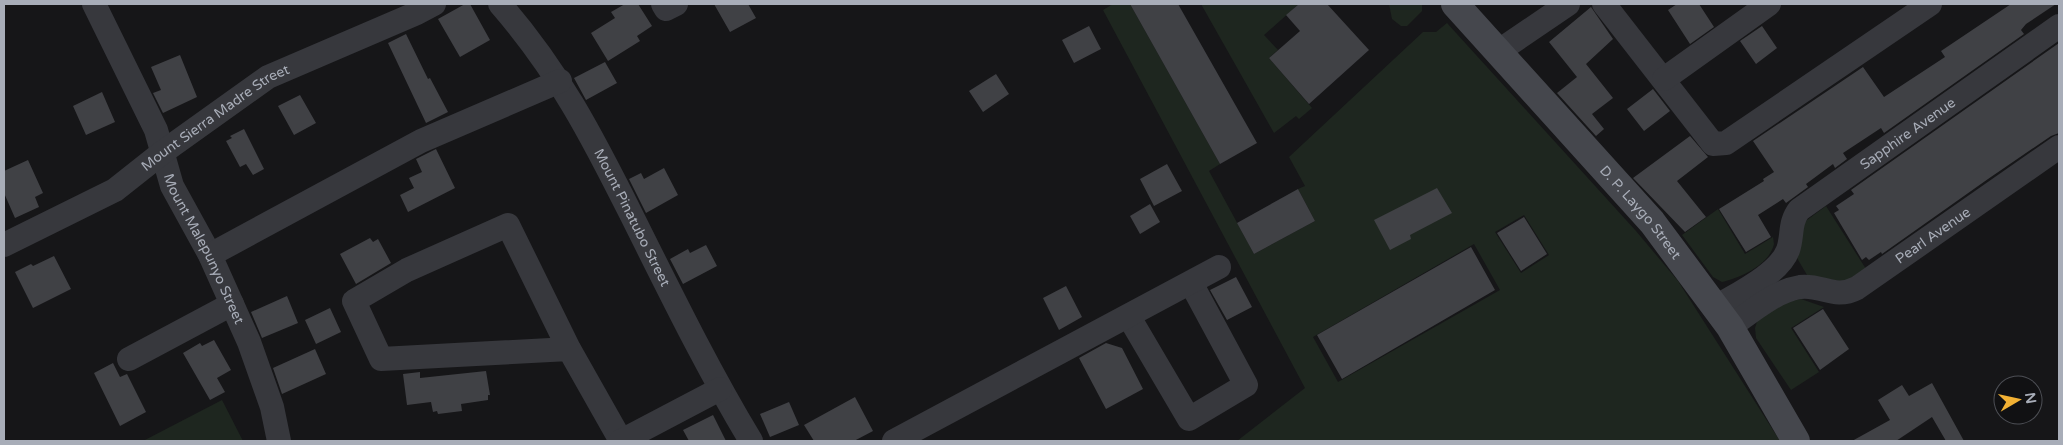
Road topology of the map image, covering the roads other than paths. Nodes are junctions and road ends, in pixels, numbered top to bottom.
1 (94, 4) edge
2 (434, 4) edge
3 (500, 4) edge
4 (663, 4) edge
5 (676, 4) edge
6 (1455, 4) edge
7 (1568, 4) edge
8 (1604, 4) edge
9 (1769, 4) edge
10 (1930, 4) edge
11 (2059, 26) edge
12 (1499, 52) junction
13 (1664, 79) junction
14 (560, 81) junction
15 (2059, 147) edge
16 (163, 152) junction
17 (4, 245) edge
18 (210, 255) junction
19 (1782, 261) junction
20 (1219, 266) dead end
21 (1191, 283) junction
22 (1797, 288) junction
23 (232, 304) junction
24 (1129, 317) junction
25 (1723, 317) junction
26 (569, 349) junction
27 (129, 360) dead end
28 (720, 389) junction
29 (922, 435) edge
30 (279, 441) edge
31 (621, 441) edge
32 (751, 441) edge
33 (894, 441) edge
34 (1796, 441) edge

1 - 16 street, Mount Malepunyo Street
2 - 16 street, Mount Sierra Madre Street
3 - 14 street, Mount Pinatubo Street
4 - 5 street
6 - 12 main road, D. P. Laygo Street
7 - 12 street
8 - 13 street
9 - 13 street
10 - 13 street
11 - 19 street, Sapphire Avenue
12 - 25 main road, D. P. Laygo Street
14 - 18 street
14 - 28 street, Mount Pinatubo Street
15 - 22 street, Pearl Avenue
16 - 17 street, Mount Sierra Madre Street
16 - 18 street, Mount Malepunyo Street
18 - 23 street, Mount Malepunyo Street
19 - 22 street
19 - 25 street
20 - 21 street
21 - 24 street
21 - 24 street
22 - 25 street
23 - 27 street
23 - 30 street, Mount Malepunyo Street
24 - 29 street
25 - 34 main road, D. P. Laygo Street
26 - 26 street
26 - 31 street
28 - 31 street
28 - 32 street, Mount Pinatubo Street
29 - 33 street

